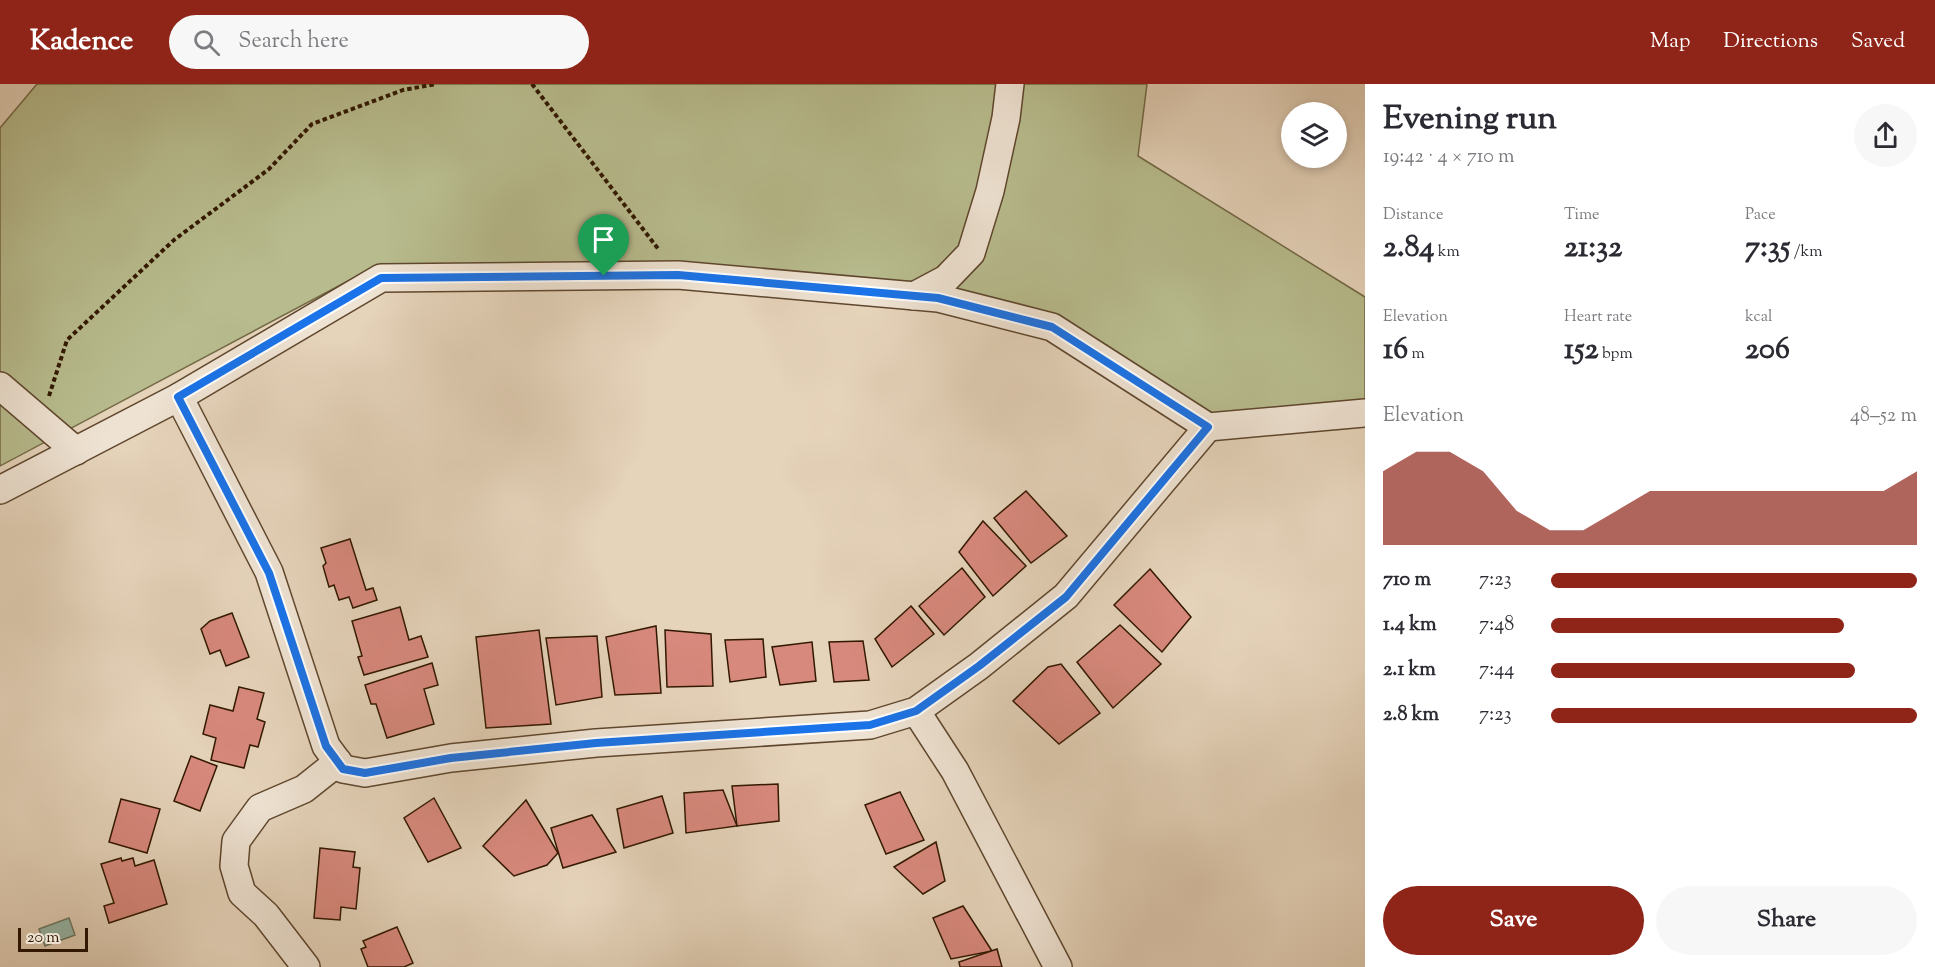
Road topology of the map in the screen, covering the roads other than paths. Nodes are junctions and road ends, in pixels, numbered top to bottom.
1 (1010, 84) edge
2 (914, 296) junction
3 (0, 386) edge
4 (178, 397) junction
5 (1365, 413) edge
6 (1208, 427) junction
7 (76, 451) junction
8 (0, 490) edge
9 (916, 711) junction
10 (338, 762) junction
11 (306, 967) edge
12 (1058, 967) edge

1 - 2 street
2 - 4 street
2 - 6 street
3 - 7 street
4 - 7 street
4 - 10 street
5 - 6 street
6 - 9 street
7 - 8 street
9 - 10 street
9 - 12 street
10 - 11 street

